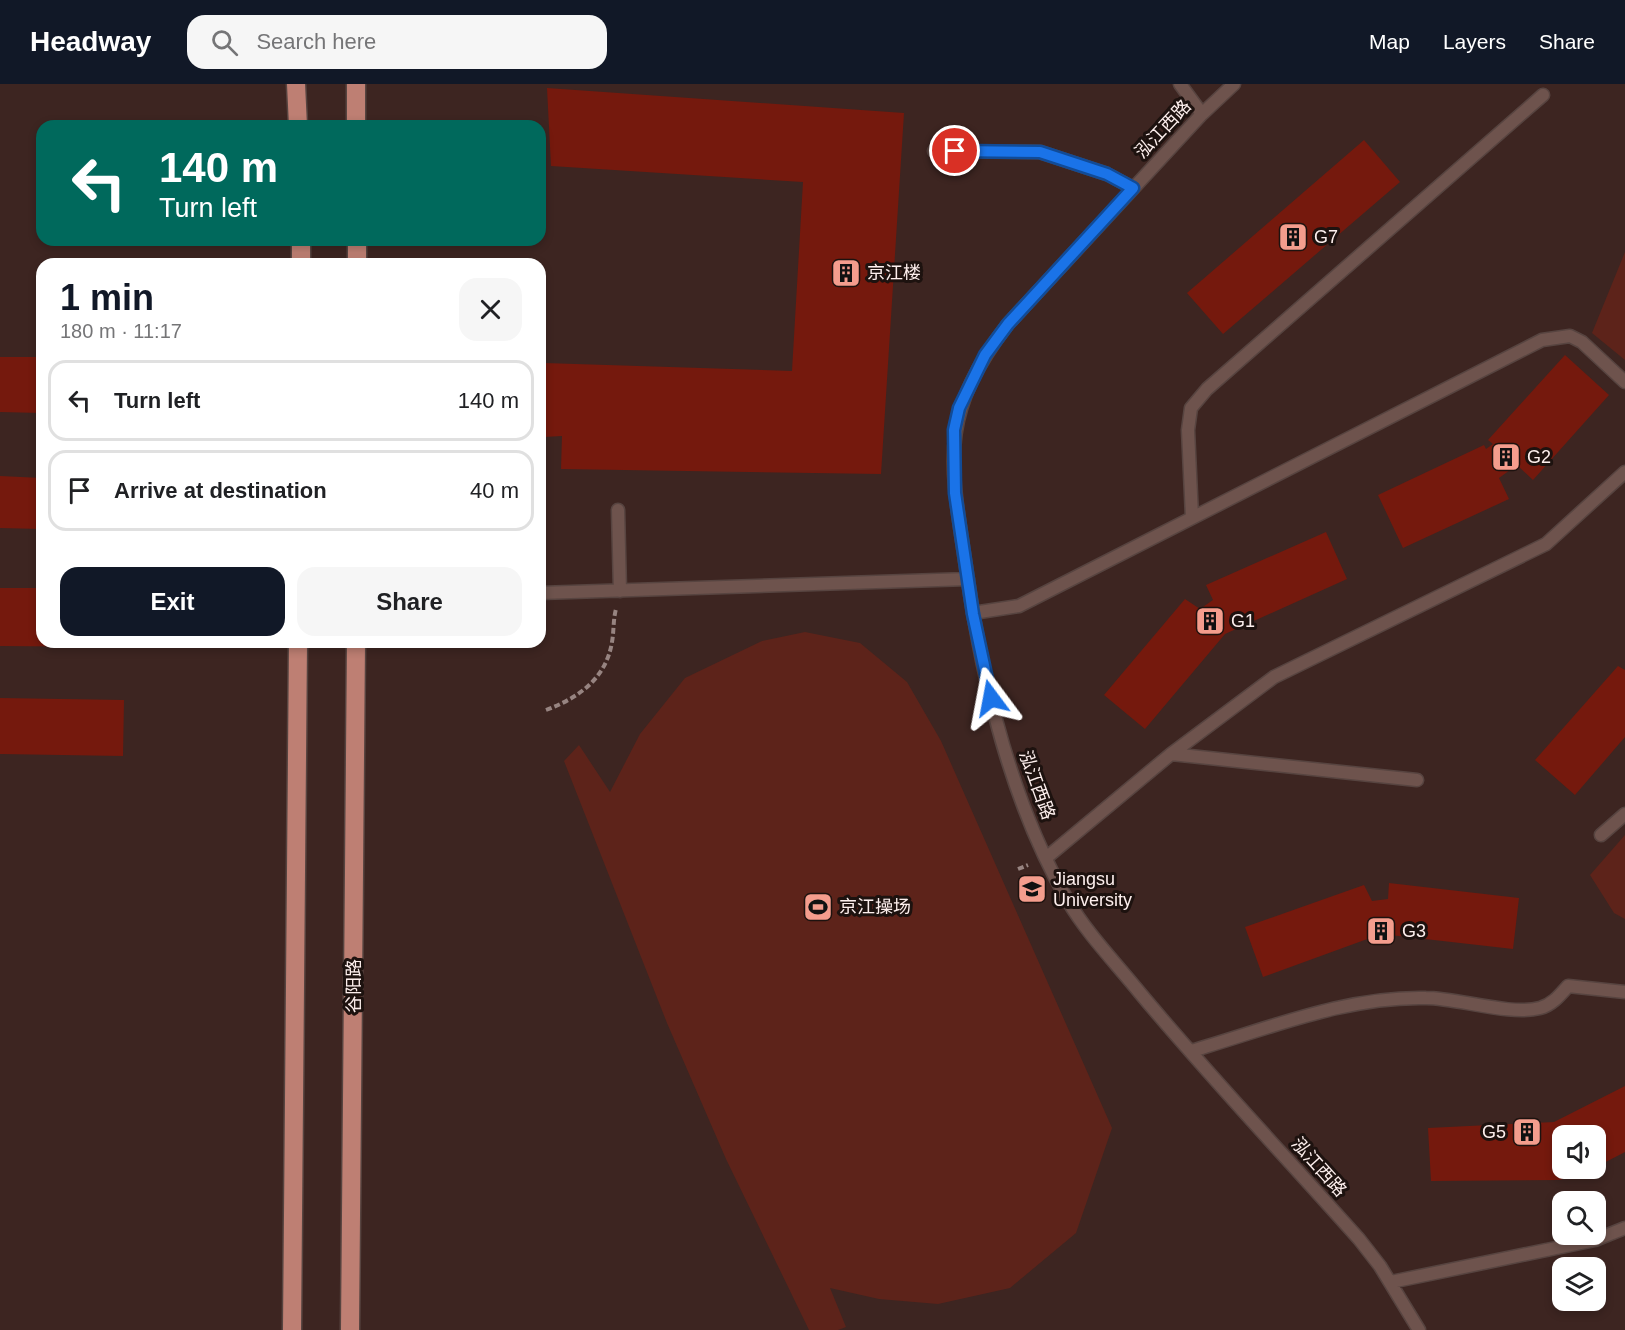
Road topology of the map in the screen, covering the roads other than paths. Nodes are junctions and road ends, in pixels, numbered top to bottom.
1 (297, 84) edge
2 (356, 84) edge
3 (1180, 84) edge
4 (1234, 84) edge
5 (1543, 95) dead end
6 (1202, 114) junction
7 (298, 120) edge
8 (356, 120) edge
9 (934, 151) dead end
10 (1133, 188) junction
11 (1625, 382) edge
12 (1625, 472) edge
13 (618, 510) dead end
14 (1192, 517) junction
15 (968, 579) junction
16 (620, 591) junction
17 (546, 593) edge
18 (973, 614) junction
19 (298, 648) edge
20 (356, 648) edge
21 (1171, 754) junction
22 (1417, 780) dead end
23 (1625, 814) edge
24 (1601, 835) dead end
25 (1046, 858) junction
26 (1625, 992) edge
27 (1191, 1051) junction
28 (1625, 1228) edge
29 (1391, 1282) junction
30 (292, 1330) edge
31 (350, 1330) edge
32 (1419, 1330) edge

1 - 7 main road
2 - 8 main road
3 - 6 lane
4 - 6 lane, 泓江西路
5 - 14 lane
6 - 10 lane, 泓江西路
9 - 10 lane
10 - 15 lane, 泓江西路
11 - 14 lane
12 - 21 lane
13 - 16 lane
14 - 18 lane
15 - 16 lane
15 - 18 lane, 泓江西路
16 - 17 lane
18 - 25 lane, 泓江西路
19 - 30 main road
20 - 31 main road, 谷阳路
21 - 22 lane
21 - 25 lane
23 - 24 lane
25 - 27 lane, 泓江西路
26 - 27 lane
27 - 29 lane, 泓江西路
28 - 29 lane
29 - 32 lane, 泓江西路

